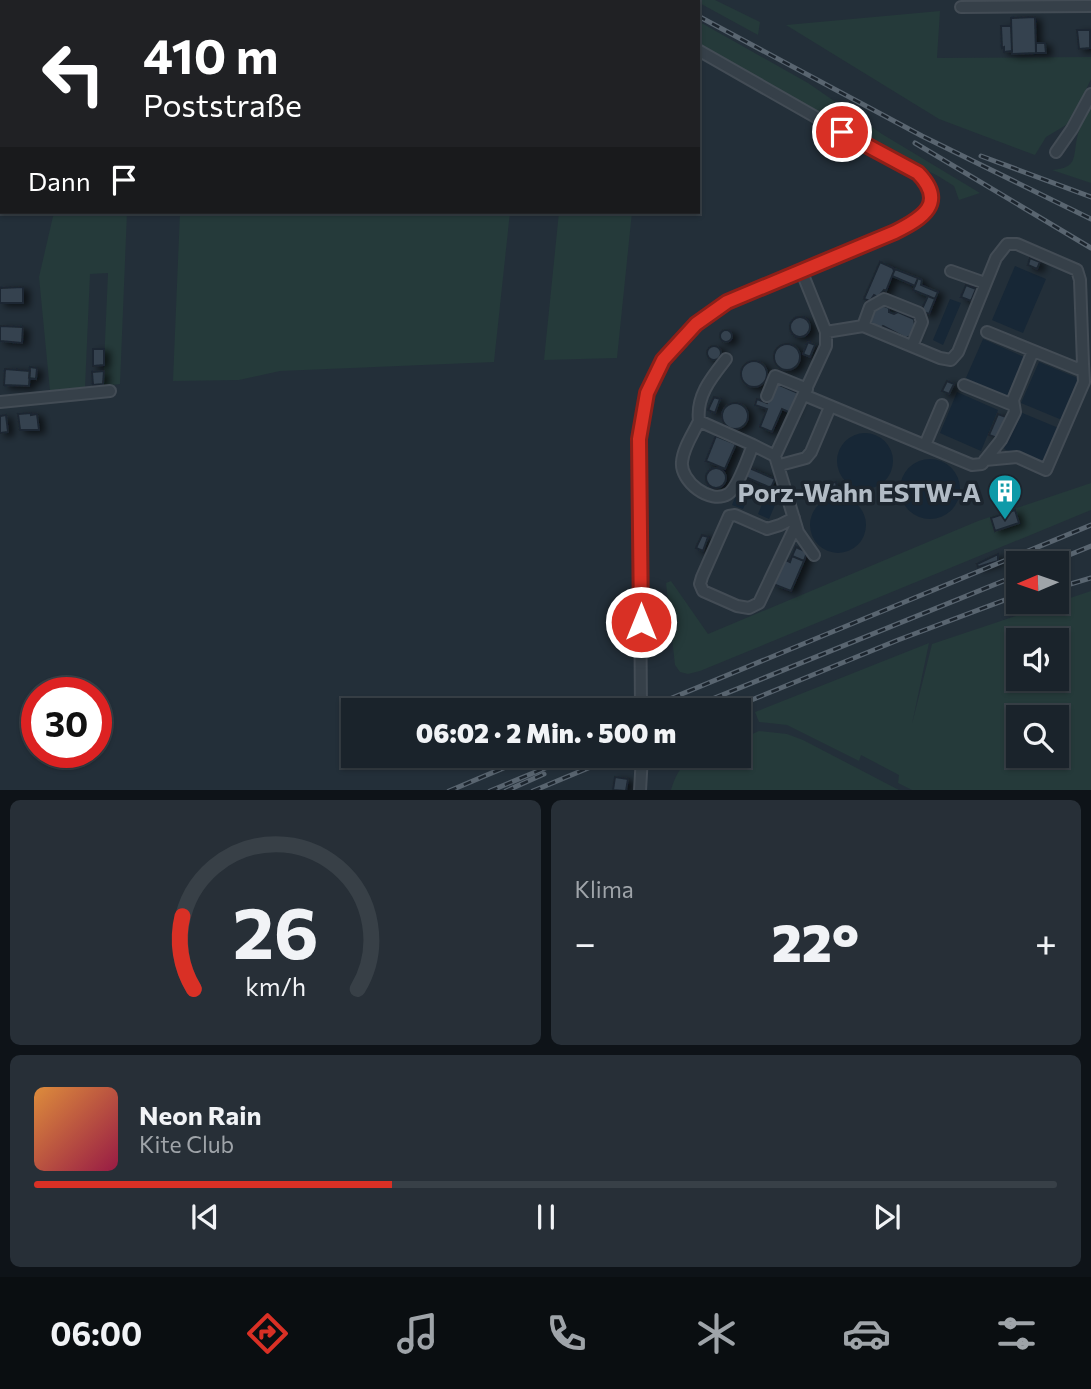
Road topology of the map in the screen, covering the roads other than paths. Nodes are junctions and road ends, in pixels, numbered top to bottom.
1 (1091, 6) edge
2 (961, 7) dead end
3 (700, 51) edge
4 (1091, 94) edge
5 (1056, 152) dead end
6 (801, 270) junction
7 (951, 271) dead end
8 (985, 283) junction
9 (863, 326) junction
10 (826, 332) junction
11 (987, 332) dead end
12 (912, 346) junction
13 (1033, 351) junction
14 (726, 359) dead end
15 (1083, 364) junction
16 (964, 385) dead end
17 (110, 391) dead end
18 (805, 392) junction
19 (767, 396) dead end
20 (0, 402) edge
21 (942, 405) dead end
22 (1013, 405) junction
23 (830, 407) junction
24 (699, 421) junction
25 (925, 445) junction
26 (752, 446) junction
27 (985, 460) junction
28 (777, 461) junction
29 (795, 521) junction
30 (814, 555) dead end
31 (641, 698) edge
32 (641, 768) edge
33 (640, 790) edge

1 - 2 street
3 - 6 street
4 - 5 street
6 - 10 street
6 - 31 street
7 - 8 street
8 - 12 street
8 - 15 street
9 - 10 street
9 - 12 street
9 - 12 street
10 - 18 street
11 - 13 street
13 - 15 street
13 - 22 street
14 - 24 street
15 - 27 street
16 - 22 street
17 - 20 street
18 - 19 street
18 - 23 street
18 - 28 street
21 - 25 street
22 - 27 street
23 - 25 street
23 - 28 street
24 - 26 street
24 - 26 street
25 - 27 street
26 - 28 street
28 - 29 street
29 - 29 street
29 - 30 street
32 - 33 street

